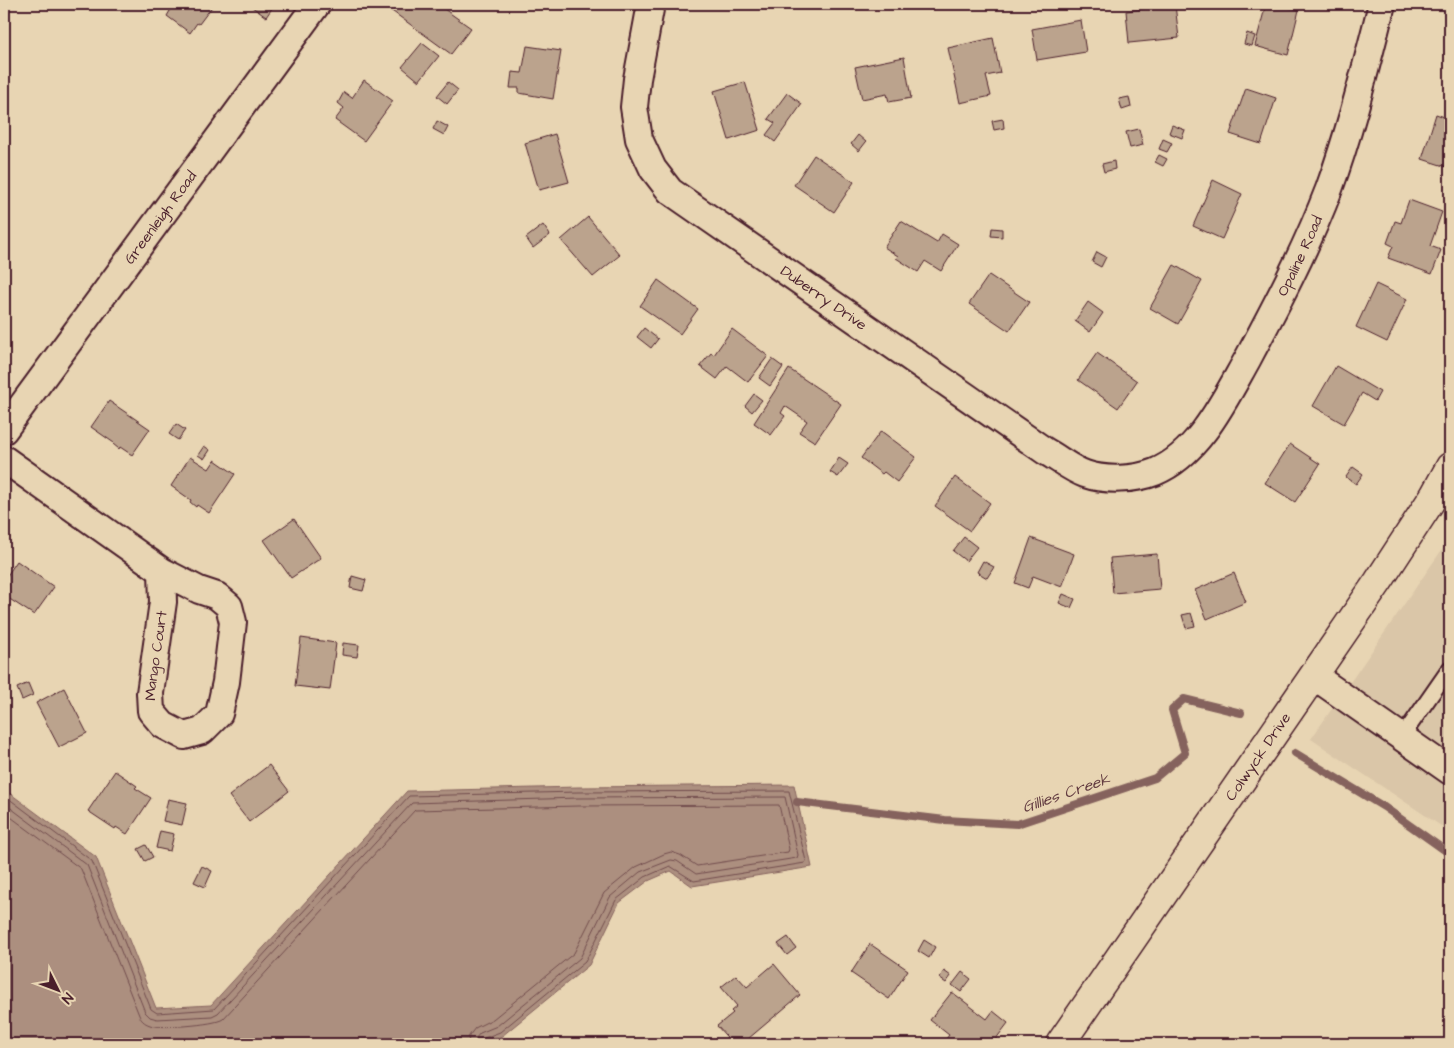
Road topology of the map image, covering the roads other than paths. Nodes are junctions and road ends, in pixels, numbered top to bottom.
1 (317, 4) edge
2 (652, 4) edge
3 (1382, 4) edge
4 (4, 430) edge
5 (4, 459) edge
6 (1450, 467) edge
7 (1154, 473) joint
8 (162, 571) junction
9 (1449, 673) edge
10 (1314, 676) junction
11 (1402, 737) junction
12 (1450, 770) edge
13 (1060, 1044) edge

1 - 4 street, Greenleigh Road
2 - 7 street, Duberry Drive
3 - 7 street, Opaline Road
5 - 8 street, Mango Court
6 - 10 street, Colwyck Drive
8 - 8 street, Mango Court
9 - 11 lane
10 - 11 street
10 - 13 street, Colwyck Drive
11 - 12 street

